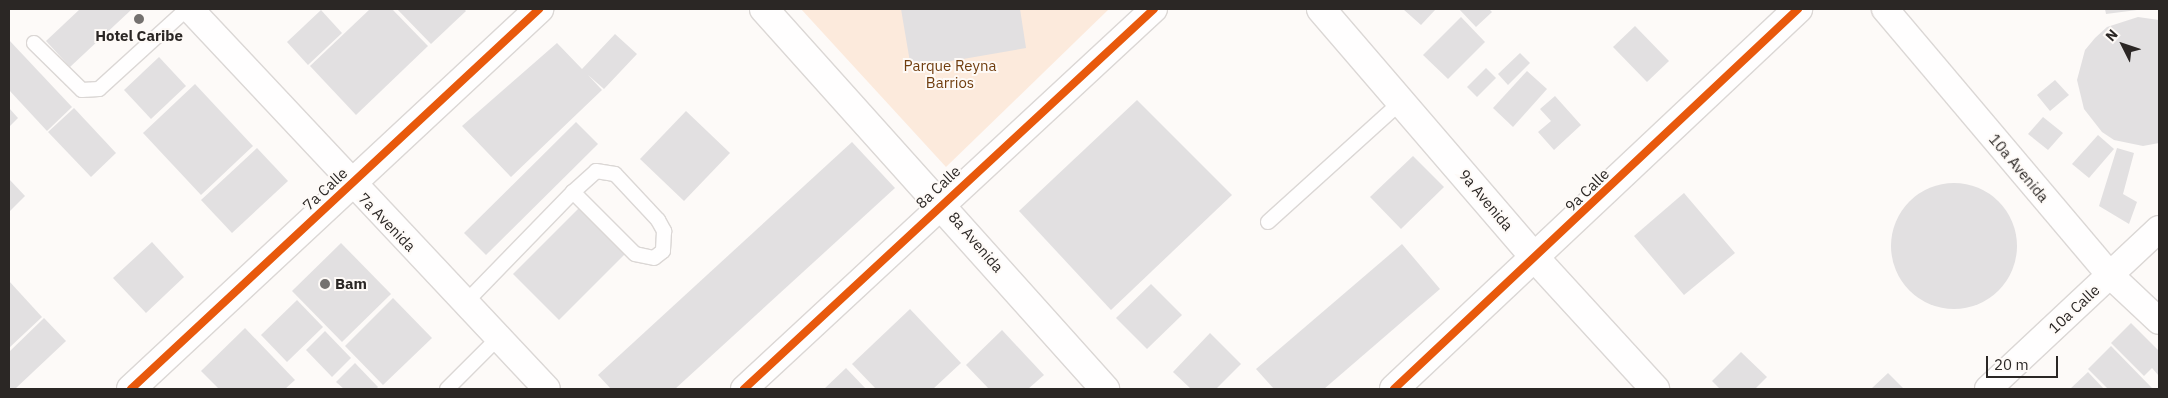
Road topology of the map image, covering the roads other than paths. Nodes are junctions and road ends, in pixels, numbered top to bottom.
1 (189, 9) edge
2 (539, 9) edge
3 (764, 9) edge
4 (1154, 9) edge
5 (1321, 9) edge
6 (1798, 9) edge
7 (1885, 9) edge
8 (34, 43) dead end
9 (1403, 100) junction
10 (350, 184) junction
11 (573, 192) junction
12 (941, 203) junction
13 (1268, 222) dead end
14 (2159, 229) edge
15 (1535, 258) junction
16 (2110, 275) junction
17 (465, 303) junction
18 (2159, 322) edge
19 (498, 338) junction
20 (131, 389) edge
21 (447, 389) edge
22 (547, 389) edge
23 (744, 389) edge
24 (1105, 389) edge
25 (1394, 389) edge
26 (1655, 389) edge
27 (1988, 389) edge

1 - 8 lane
1 - 10 street, 7a Avenida
2 - 10 street, 7a Calle
3 - 12 street, 8a Avenida
4 - 12 street, 8a Calle
5 - 9 street, 9a Avenida
6 - 15 street, 9a Calle
7 - 16 street, 10a Avenida
9 - 13 lane
9 - 15 street, 9a Avenida
10 - 17 street, 7a Avenida
10 - 20 street, 7a Calle
11 - 11 lane
11 - 17 lane
12 - 23 street, 8a Calle
12 - 24 street, 8a Avenida
14 - 16 street, 10a Calle
15 - 25 street, 9a Calle
15 - 26 street, 9a Avenida
16 - 18 street, 10a Avenida
16 - 27 street, 10a Calle
17 - 19 street, 7a Avenida
19 - 21 lane
19 - 22 street, 7a Avenida

